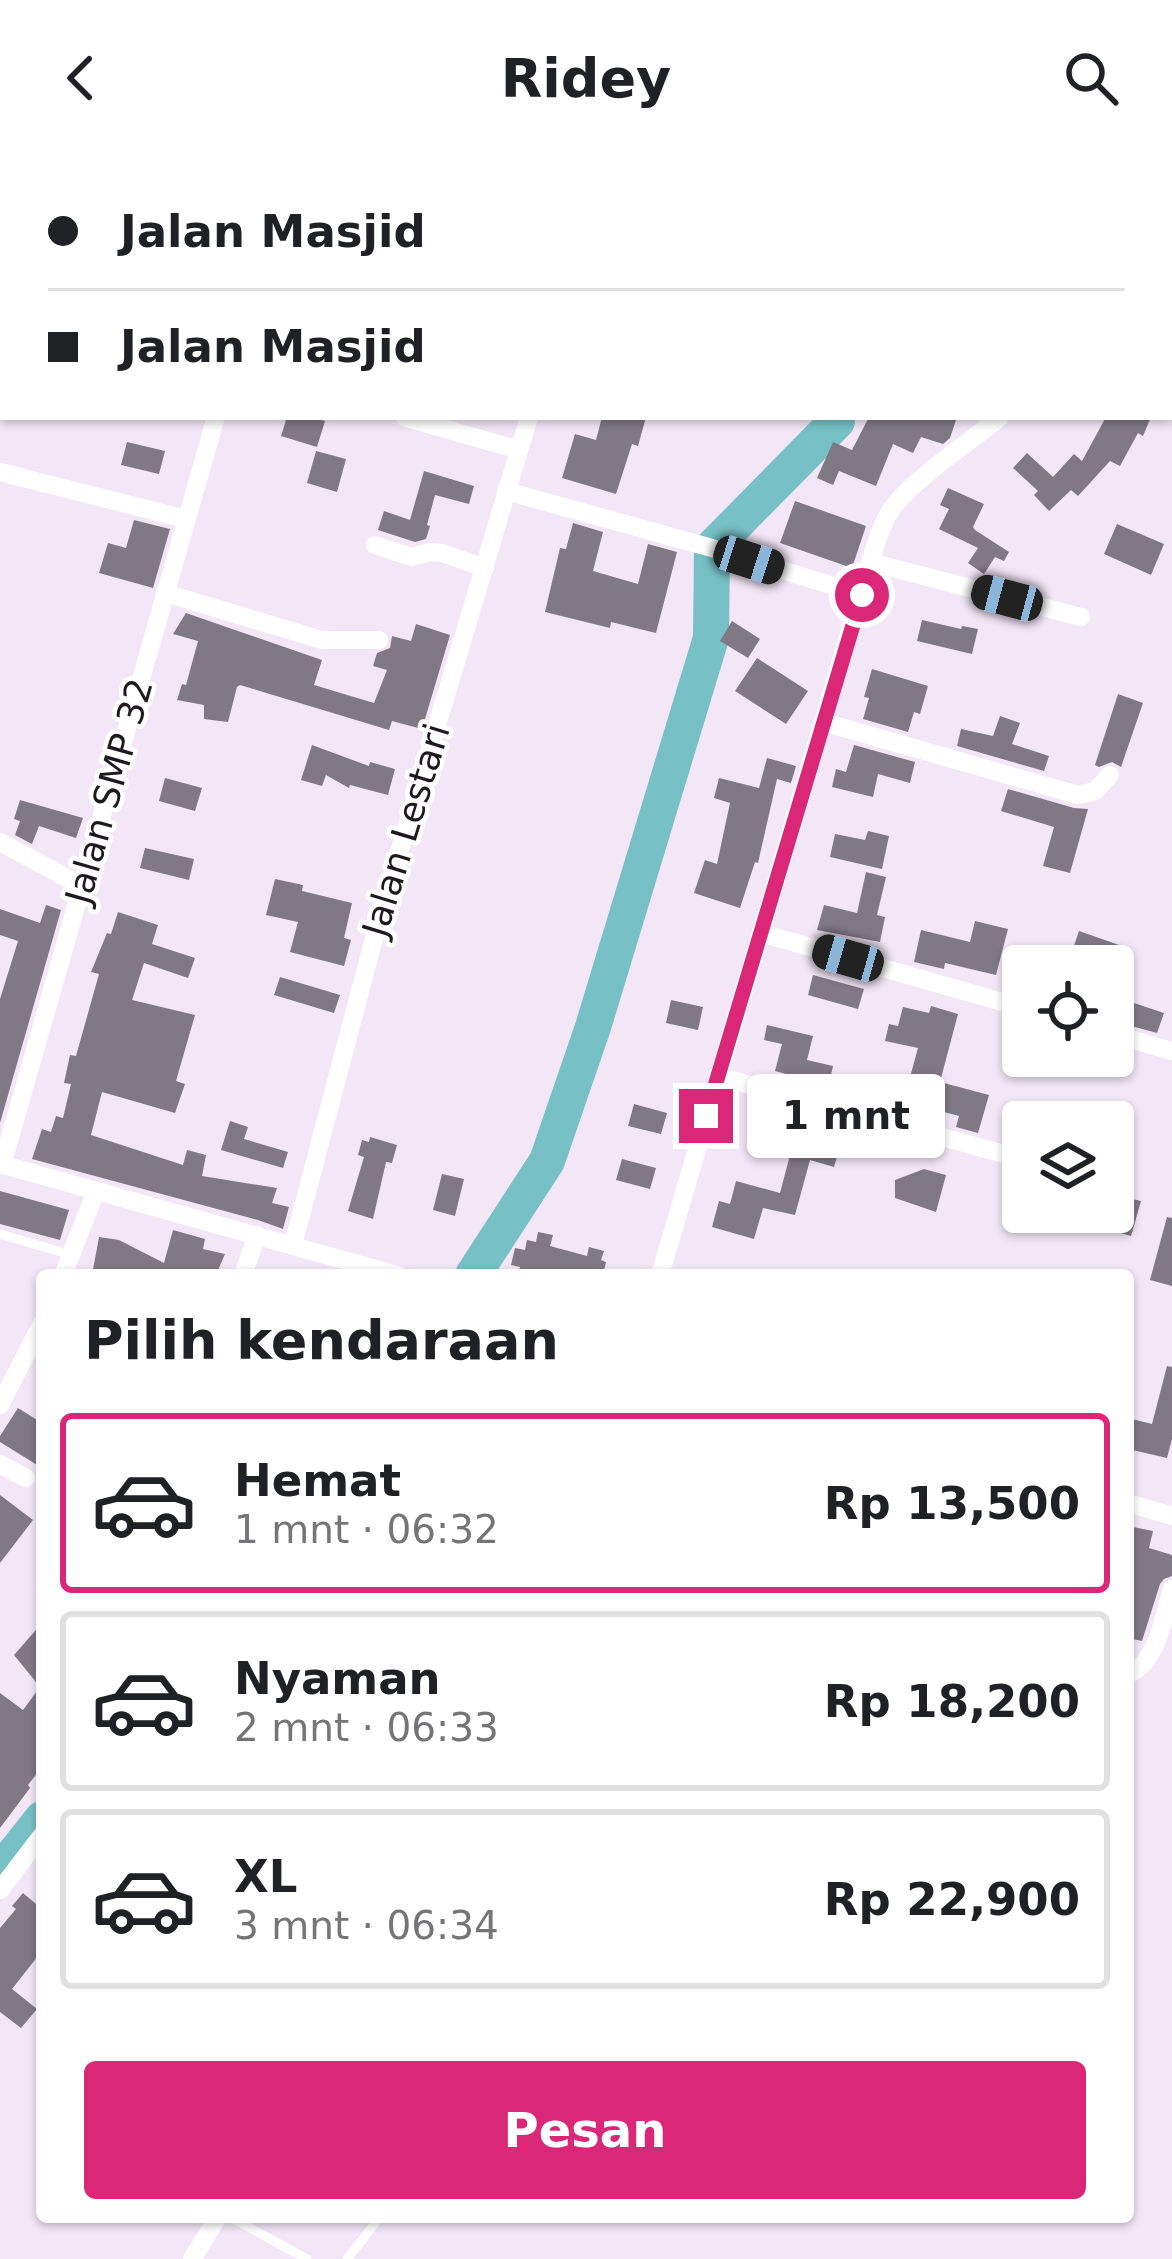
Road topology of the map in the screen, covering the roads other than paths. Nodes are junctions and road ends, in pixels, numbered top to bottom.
1 (216, 420) edge
2 (414, 420) edge
3 (528, 420) edge
4 (996, 420) edge
5 (519, 450) junction
6 (0, 472) edge
7 (506, 491) junction
8 (186, 519) junction
9 (375, 545) dead end
10 (870, 562) junction
11 (485, 568) junction
12 (165, 593) junction
13 (862, 595) junction
14 (1081, 617) dead end
15 (379, 640) dead end
16 (823, 722) junction
17 (1110, 776) dead end
18 (0, 842) edge
19 (82, 886) junction
20 (761, 933) junction
21 (1002, 1002) edge
22 (1134, 1040) edge
23 (1172, 1052) edge
24 (717, 1076) junction
25 (1002, 1153) edge
26 (1, 1164) edge
27 (96, 1191) junction
28 (0, 1234) edge
29 (256, 1235) junction
30 (292, 1245) junction
31 (71, 1255) junction
32 (65, 1269) edge
33 (245, 1269) edge
34 (376, 1269) edge
35 (662, 1269) edge
36 (36, 1350) edge
37 (0, 1405) edge
38 (0, 1464) edge
39 (26, 1478) dead end
40 (1134, 1505) edge
41 (1172, 1516) edge
42 (1172, 1589) edge
43 (1134, 1672) edge
44 (36, 1843) edge
45 (0, 1890) edge
46 (214, 2223) edge
47 (241, 2223) edge
48 (375, 2223) edge
49 (193, 2259) edge
50 (307, 2259) edge
51 (347, 2259) edge

1 - 8 street, Jalan SMP 32
2 - 5 street
3 - 5 street, Jalan Lestari
4 - 10 street
5 - 7 street, Jalan Lestari
6 - 8 street
7 - 11 street, Jalan Lestari
7 - 13 street
8 - 12 street, Jalan SMP 32
9 - 11 street
10 - 13 street
10 - 14 street
11 - 30 street, Jalan Lestari
12 - 15 street
12 - 19 street, Jalan SMP 32
13 - 16 street
16 - 17 street
16 - 20 street
18 - 19 street
19 - 26 street, Jalan SMP 32
20 - 21 street
20 - 24 street
22 - 23 street
24 - 25 street
24 - 35 street
26 - 27 street
27 - 29 street
27 - 31 street
28 - 31 lane
29 - 30 street
29 - 33 street
30 - 34 street
31 - 32 street
36 - 37 street
38 - 39 street
40 - 41 street
42 - 43 street
44 - 45 street
46 - 49 street
47 - 50 lane
48 - 51 lane

